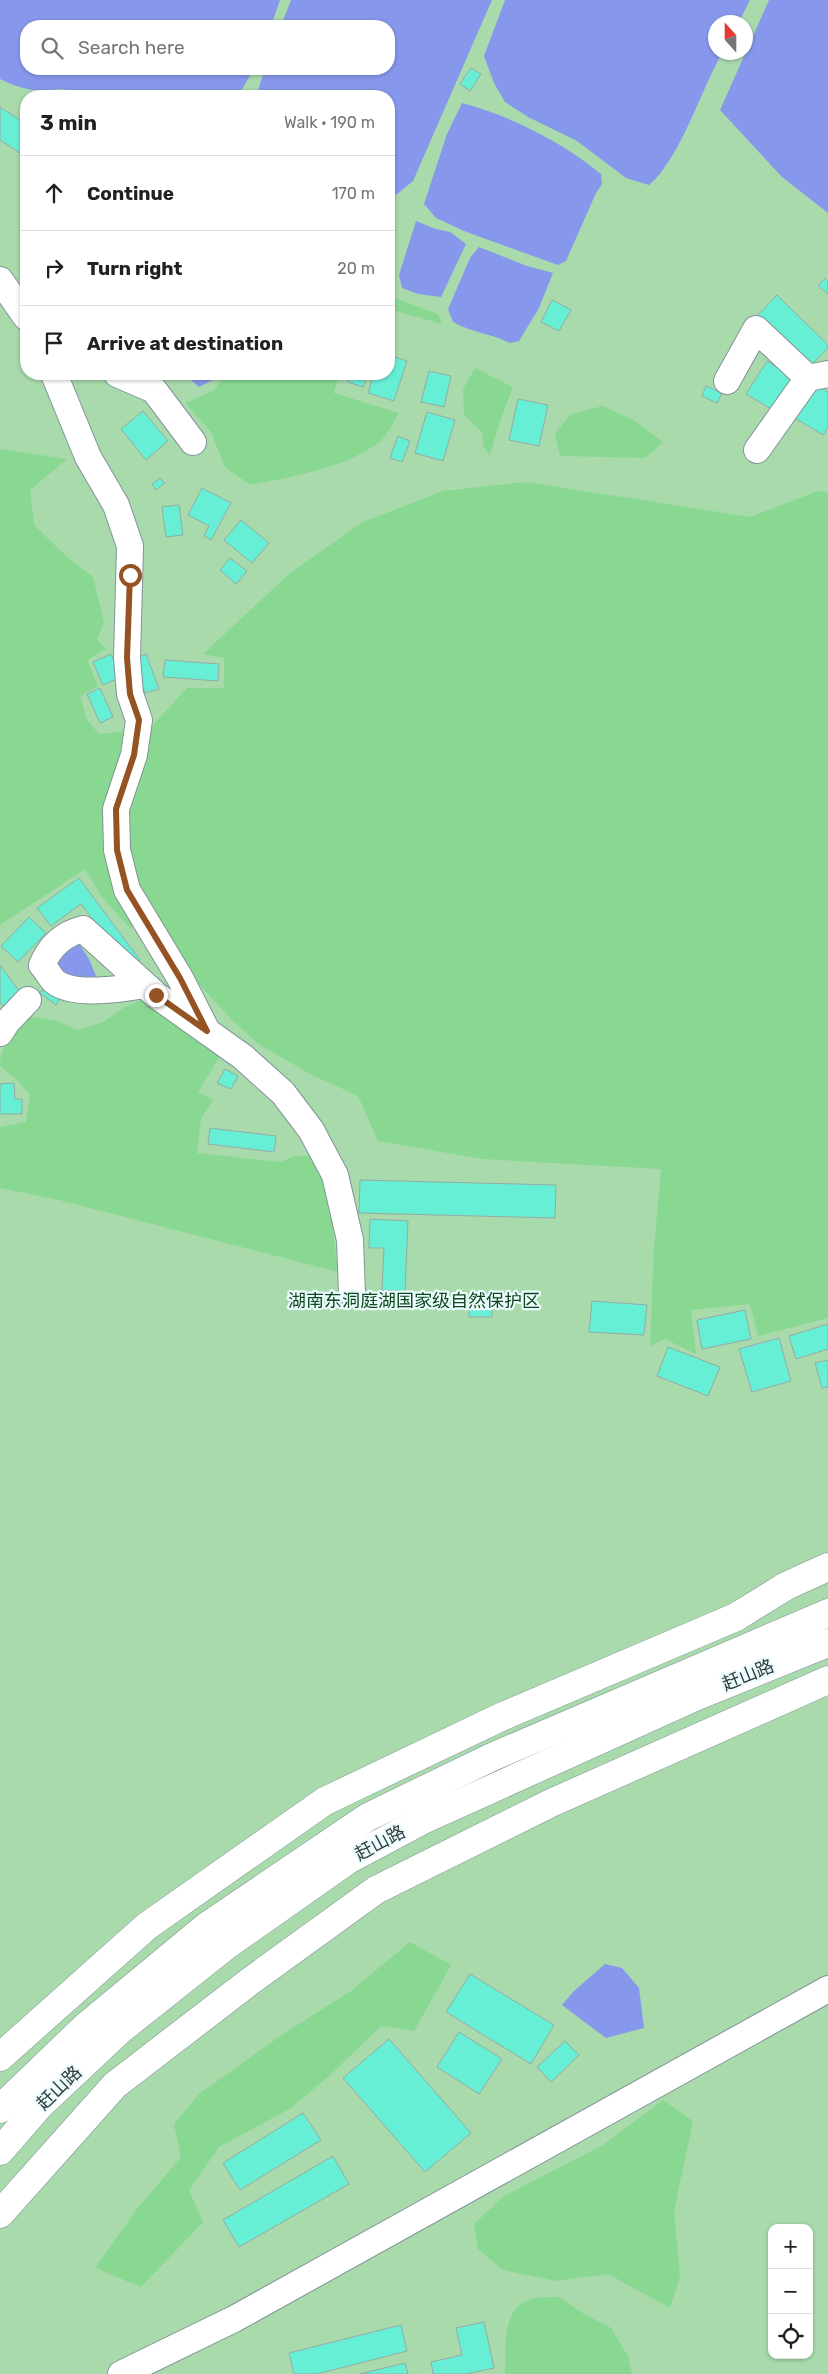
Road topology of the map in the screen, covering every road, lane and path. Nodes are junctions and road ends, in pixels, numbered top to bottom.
1 (0, 280) edge
2 (20, 308) edge
3 (818, 376) edge
4 (56, 380) edge
5 (131, 380) edge
6 (727, 381) dead end
7 (193, 442) dead end
8 (757, 450) dead end
9 (144, 985) dead end
10 (28, 1000) dead end
11 (207, 1031) junction
12 (0, 1033) edge
13 (352, 1293) dead end
14 (828, 1567) edge
15 (828, 1613) edge
16 (828, 1643) edge
17 (828, 1680) edge
18 (828, 1989) edge
19 (0, 2057) edge
20 (0, 2109) edge
21 (0, 2151) edge
22 (0, 2214) edge
23 (121, 2374) edge

1 - 2 street
3 - 6 street
3 - 8 street
4 - 11 street
5 - 7 street
9 - 11 street
10 - 12 street
11 - 13 street
14 - 19 main road
15 - 20 main road, 赶山路
16 - 21 main road, 赶山路
17 - 22 main road
18 - 23 street

